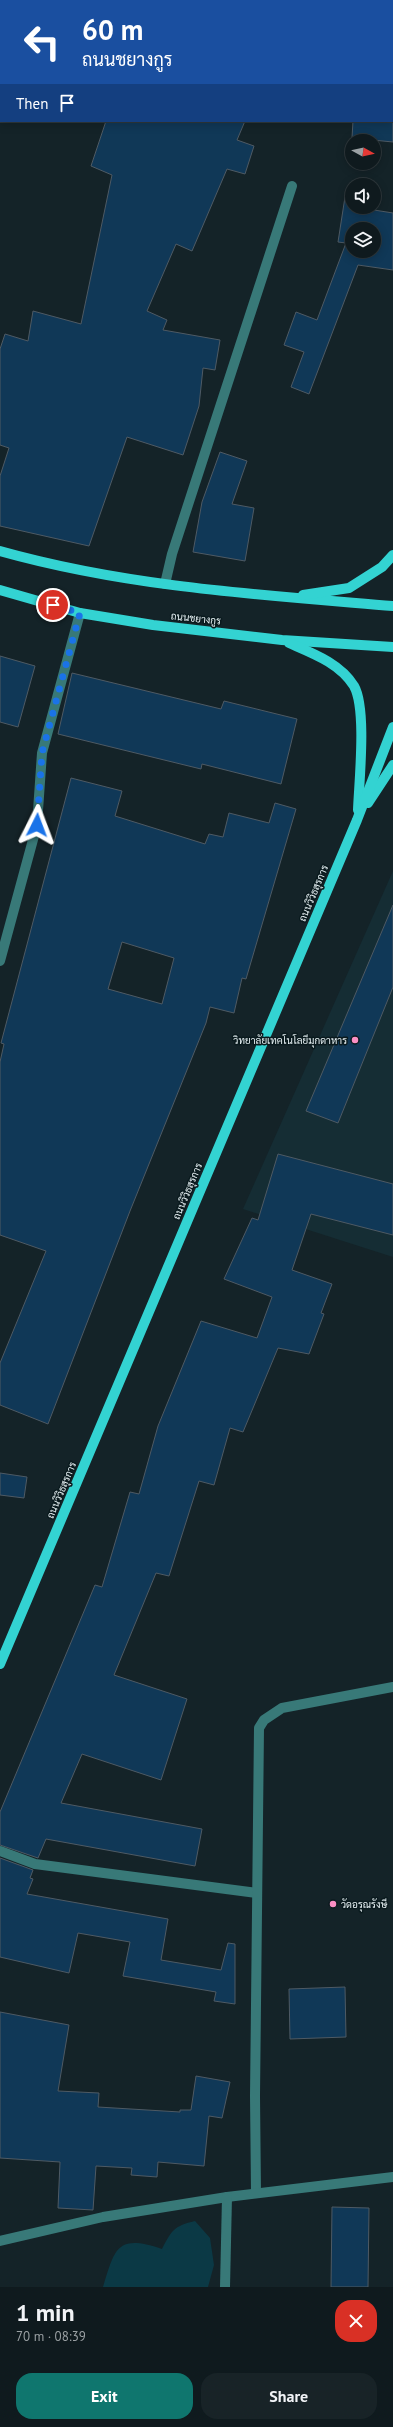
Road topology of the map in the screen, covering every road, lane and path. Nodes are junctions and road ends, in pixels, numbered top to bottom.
1 (292, 186) dead end
2 (0, 551) edge
3 (393, 555) edge
4 (165, 584) junction
5 (0, 590) edge
6 (283, 597) junction
7 (393, 606) edge
8 (80, 613) junction
9 (282, 640) junction
10 (393, 647) edge
11 (393, 726) edge
12 (393, 765) edge
13 (357, 820) junction
14 (0, 960) edge
15 (0, 1664) edge
16 (393, 1687) edge
17 (0, 1851) edge
18 (257, 1893) junction
19 (393, 2177) edge
20 (256, 2193) junction
21 (227, 2197) junction
22 (0, 2241) edge
23 (225, 2287) edge

1 - 4 street
2 - 4 main road
3 - 6 main road
4 - 6 main road
5 - 8 main road, ถนนชยางกูร
6 - 7 main road
8 - 9 main road, ถนนชยางกูร
8 - 14 street
9 - 10 main road, ถนนชยางกูร
9 - 13 main road
11 - 13 main road, ถนนวิวิธสุรการ
12 - 13 main road
13 - 15 main road, ถนนวิวิธสุรการ
16 - 18 street
17 - 18 street
18 - 20 street
19 - 20 street
20 - 21 street
21 - 22 street
21 - 23 street

